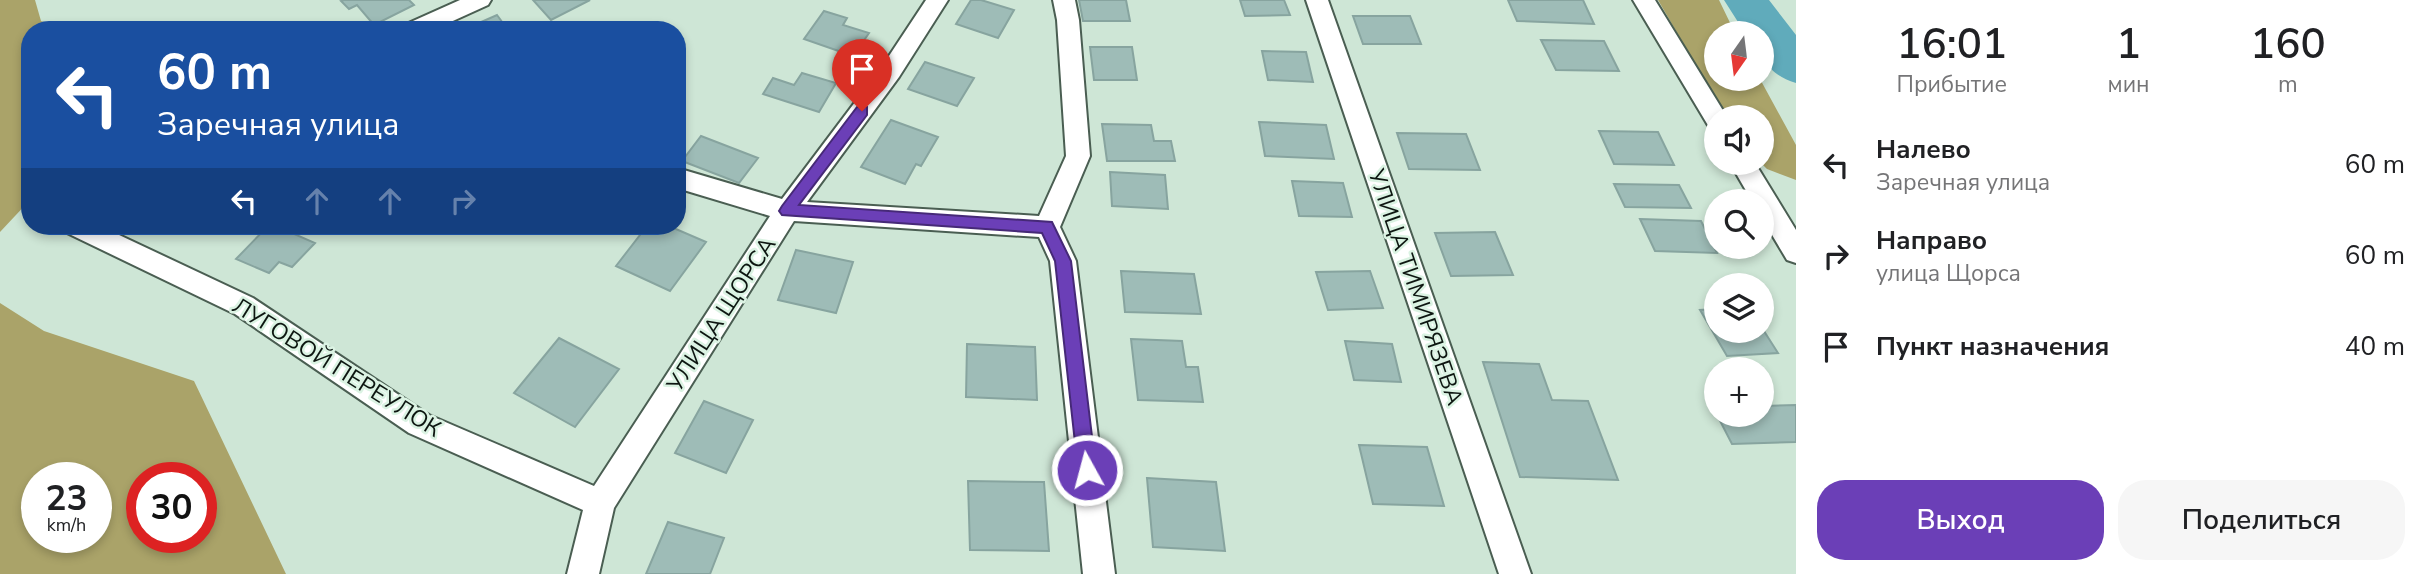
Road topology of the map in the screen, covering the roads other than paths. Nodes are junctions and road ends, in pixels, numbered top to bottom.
1 (480, 0) edge
2 (937, 0) edge
3 (1064, 0) edge
4 (1317, 0) edge
5 (1644, 0) edge
6 (432, 21) edge
7 (1707, 105) edge
8 (1749, 175) edge
9 (686, 181) edge
10 (787, 211) junction
11 (1046, 227) junction
12 (95, 235) edge
13 (1796, 252) edge
14 (600, 503) junction
15 (583, 574) edge
16 (1099, 574) edge
17 (1515, 574) edge

1 - 6 street
2 - 10 street, УЛИЦА ЩОРСА
3 - 11 street
4 - 17 street, УЛИЦА ТИМИРЯЗЕВА
5 - 7 street
8 - 13 street
9 - 10 street
10 - 11 street
10 - 14 street, УЛИЦА ЩОРСА
11 - 16 street
12 - 14 street, ЛУГОВОЙ ПЕРЕУЛОК
14 - 15 street, УЛИЦА ЩОРСА

